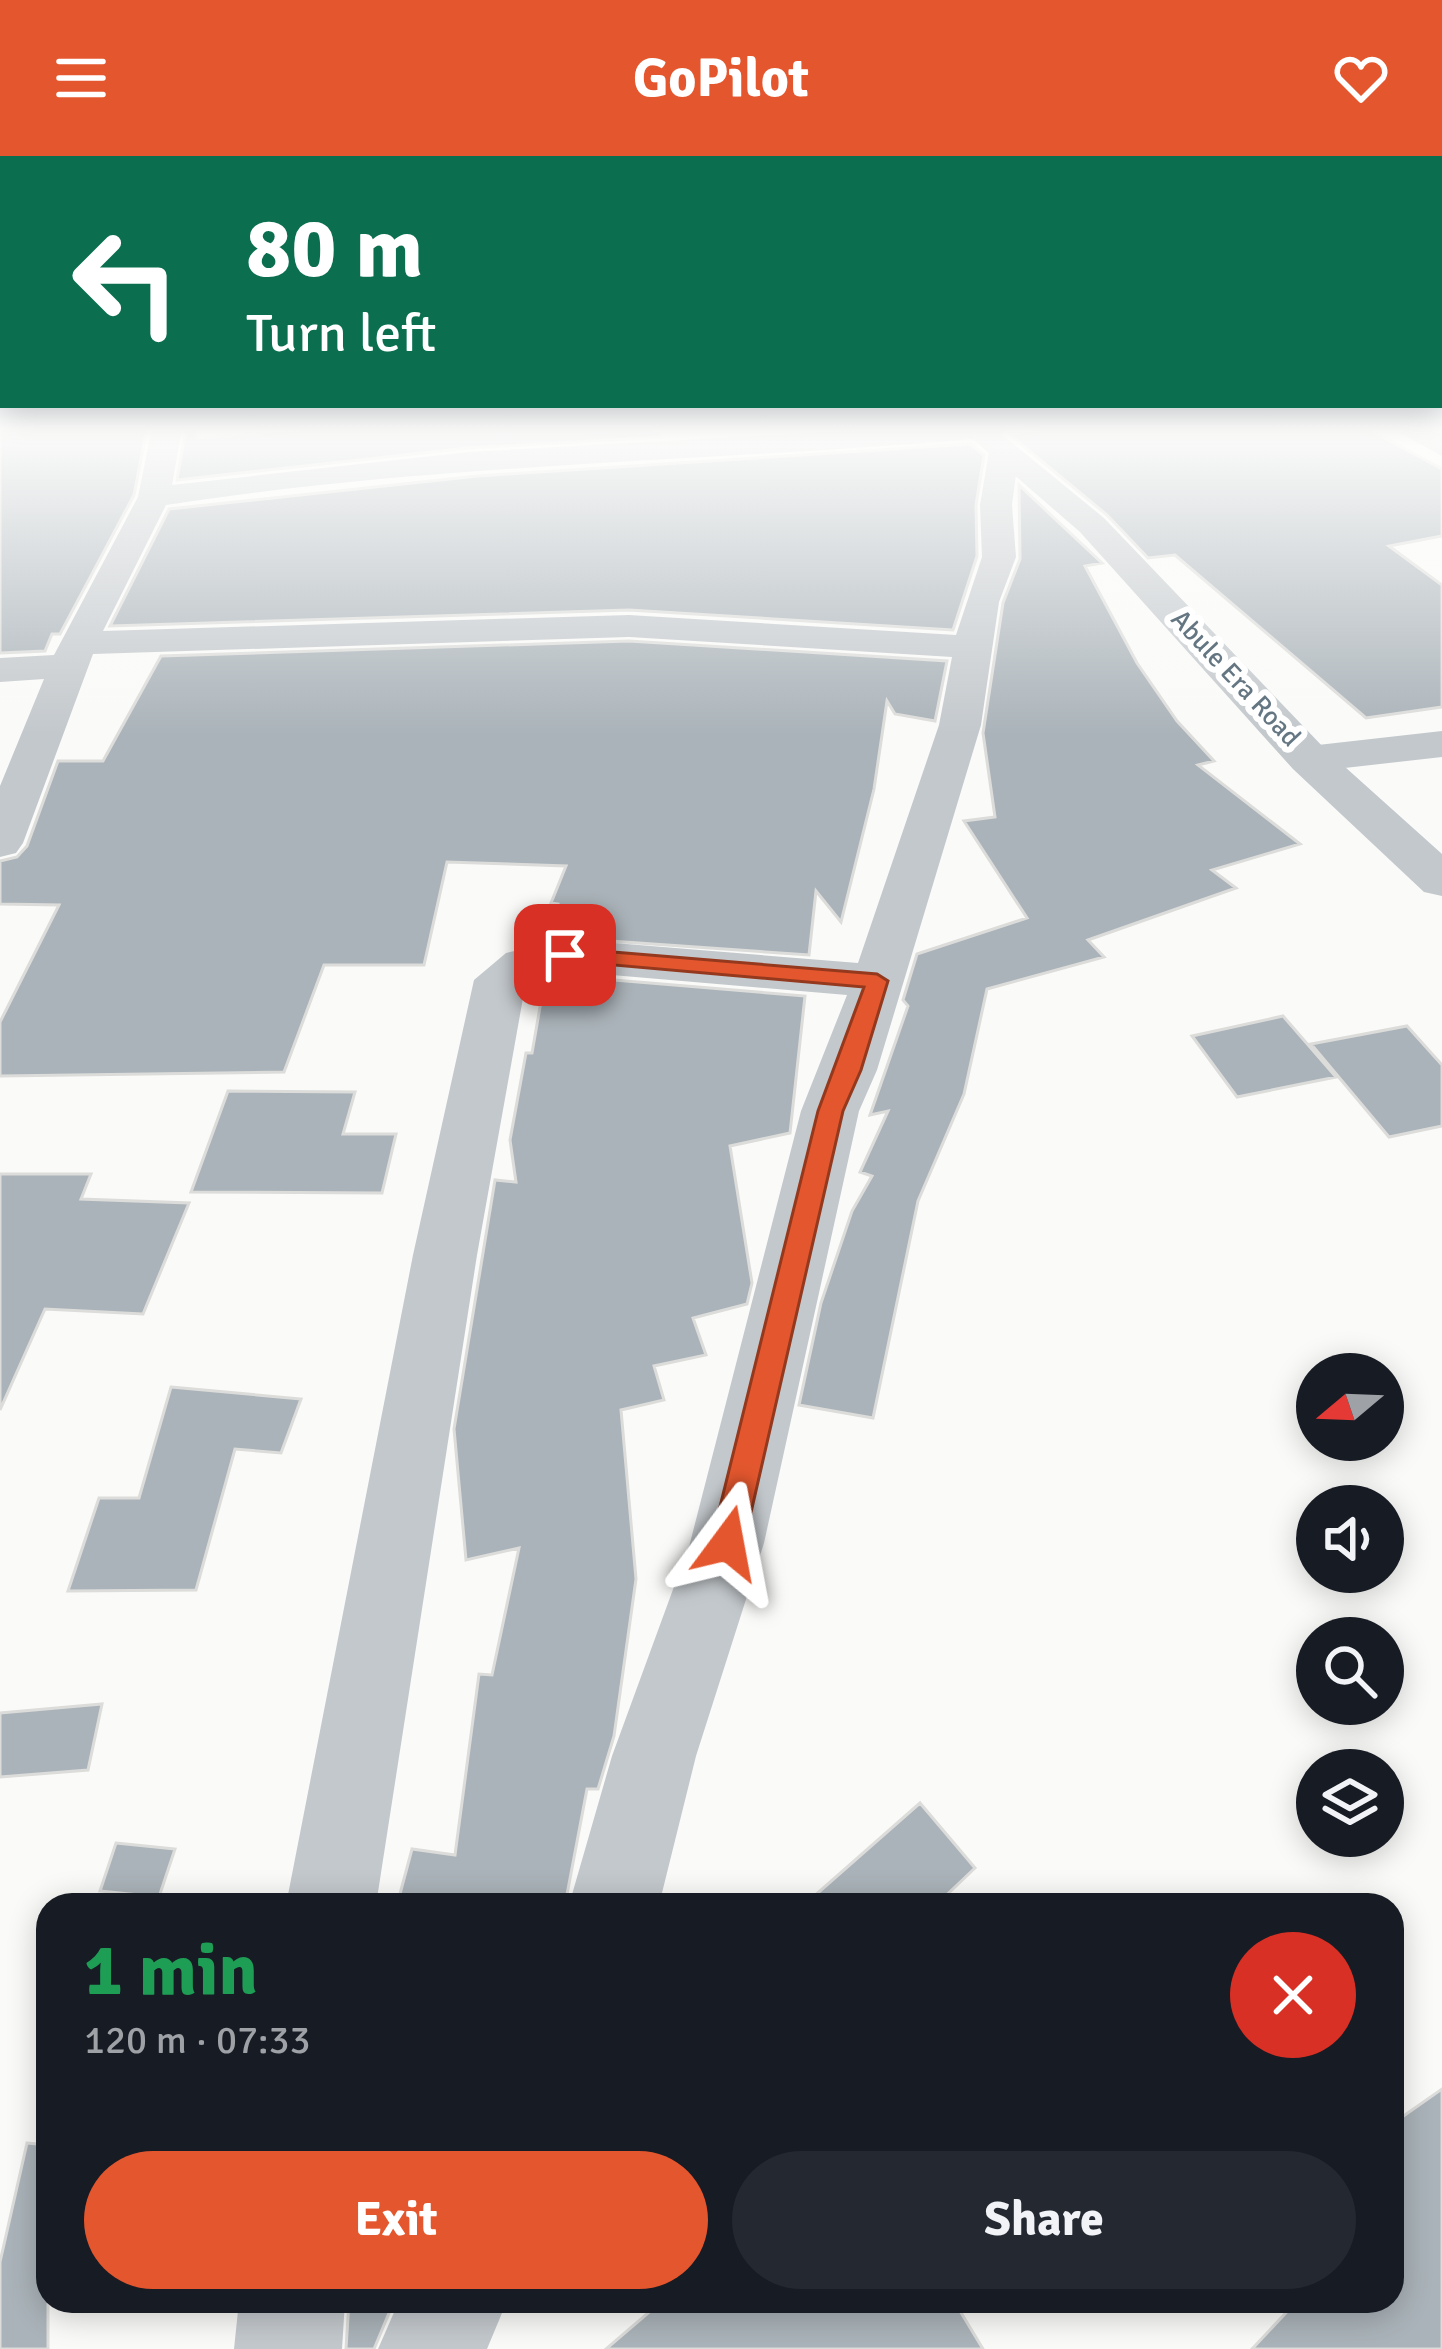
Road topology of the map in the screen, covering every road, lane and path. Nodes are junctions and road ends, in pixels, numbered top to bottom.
1 (137, 530) edge
2 (997, 530) edge
3 (1097, 530) edge
4 (970, 647) junction
5 (74, 654) junction
6 (0, 670) edge
7 (1442, 744) edge
8 (1310, 758) junction
9 (0, 843) edge
10 (1442, 881) edge
11 (877, 981) junction
12 (333, 1893) edge
13 (617, 1893) edge
14 (291, 2313) edge
15 (448, 2313) edge
16 (288, 2349) edge
17 (432, 2349) edge

1 - 5 street
2 - 4 street
3 - 8 street, Abule Era Road
4 - 5 street
4 - 11 street
5 - 6 street
5 - 9 street
7 - 8 street
8 - 10 street, Abule Era Road
11 - 12 street
11 - 13 street
14 - 16 street
15 - 17 street

